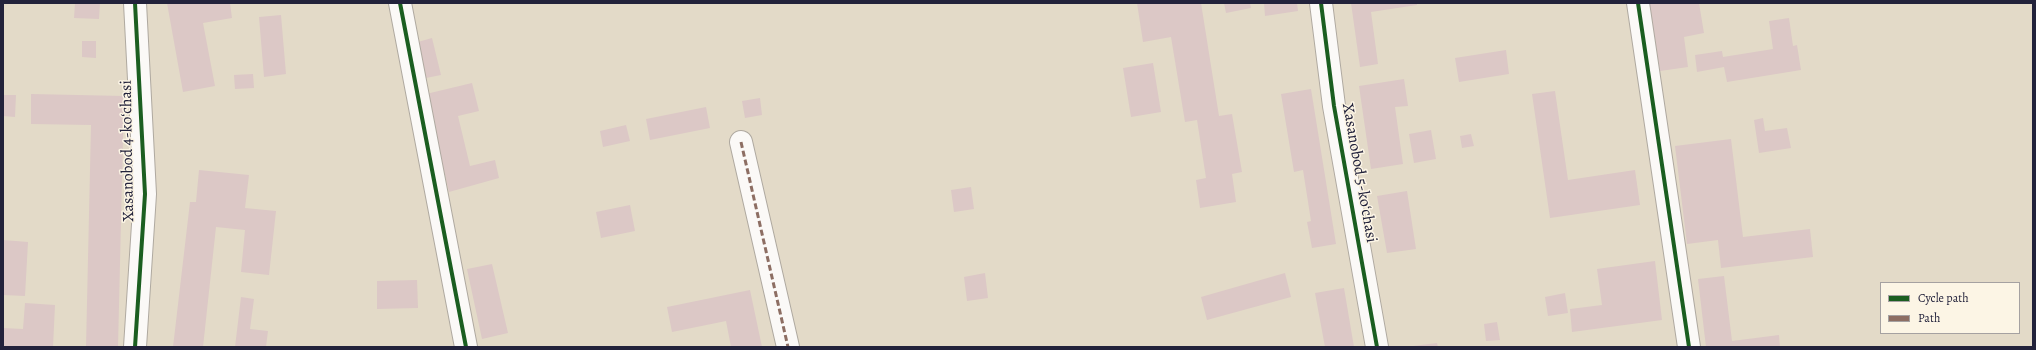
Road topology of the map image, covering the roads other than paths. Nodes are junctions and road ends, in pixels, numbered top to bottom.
1 (135, 3) edge
2 (400, 3) edge
3 (1321, 3) edge
4 (1638, 3) edge
5 (741, 142) dead end
6 (135, 347) edge
7 (466, 347) edge
8 (788, 347) edge
9 (1377, 347) edge
10 (1689, 347) edge

1 - 6 street, Xasanobod 4-koʻchasi
2 - 7 street
3 - 9 street, Xasanobod 5-koʻchasi
4 - 10 street
5 - 8 street

